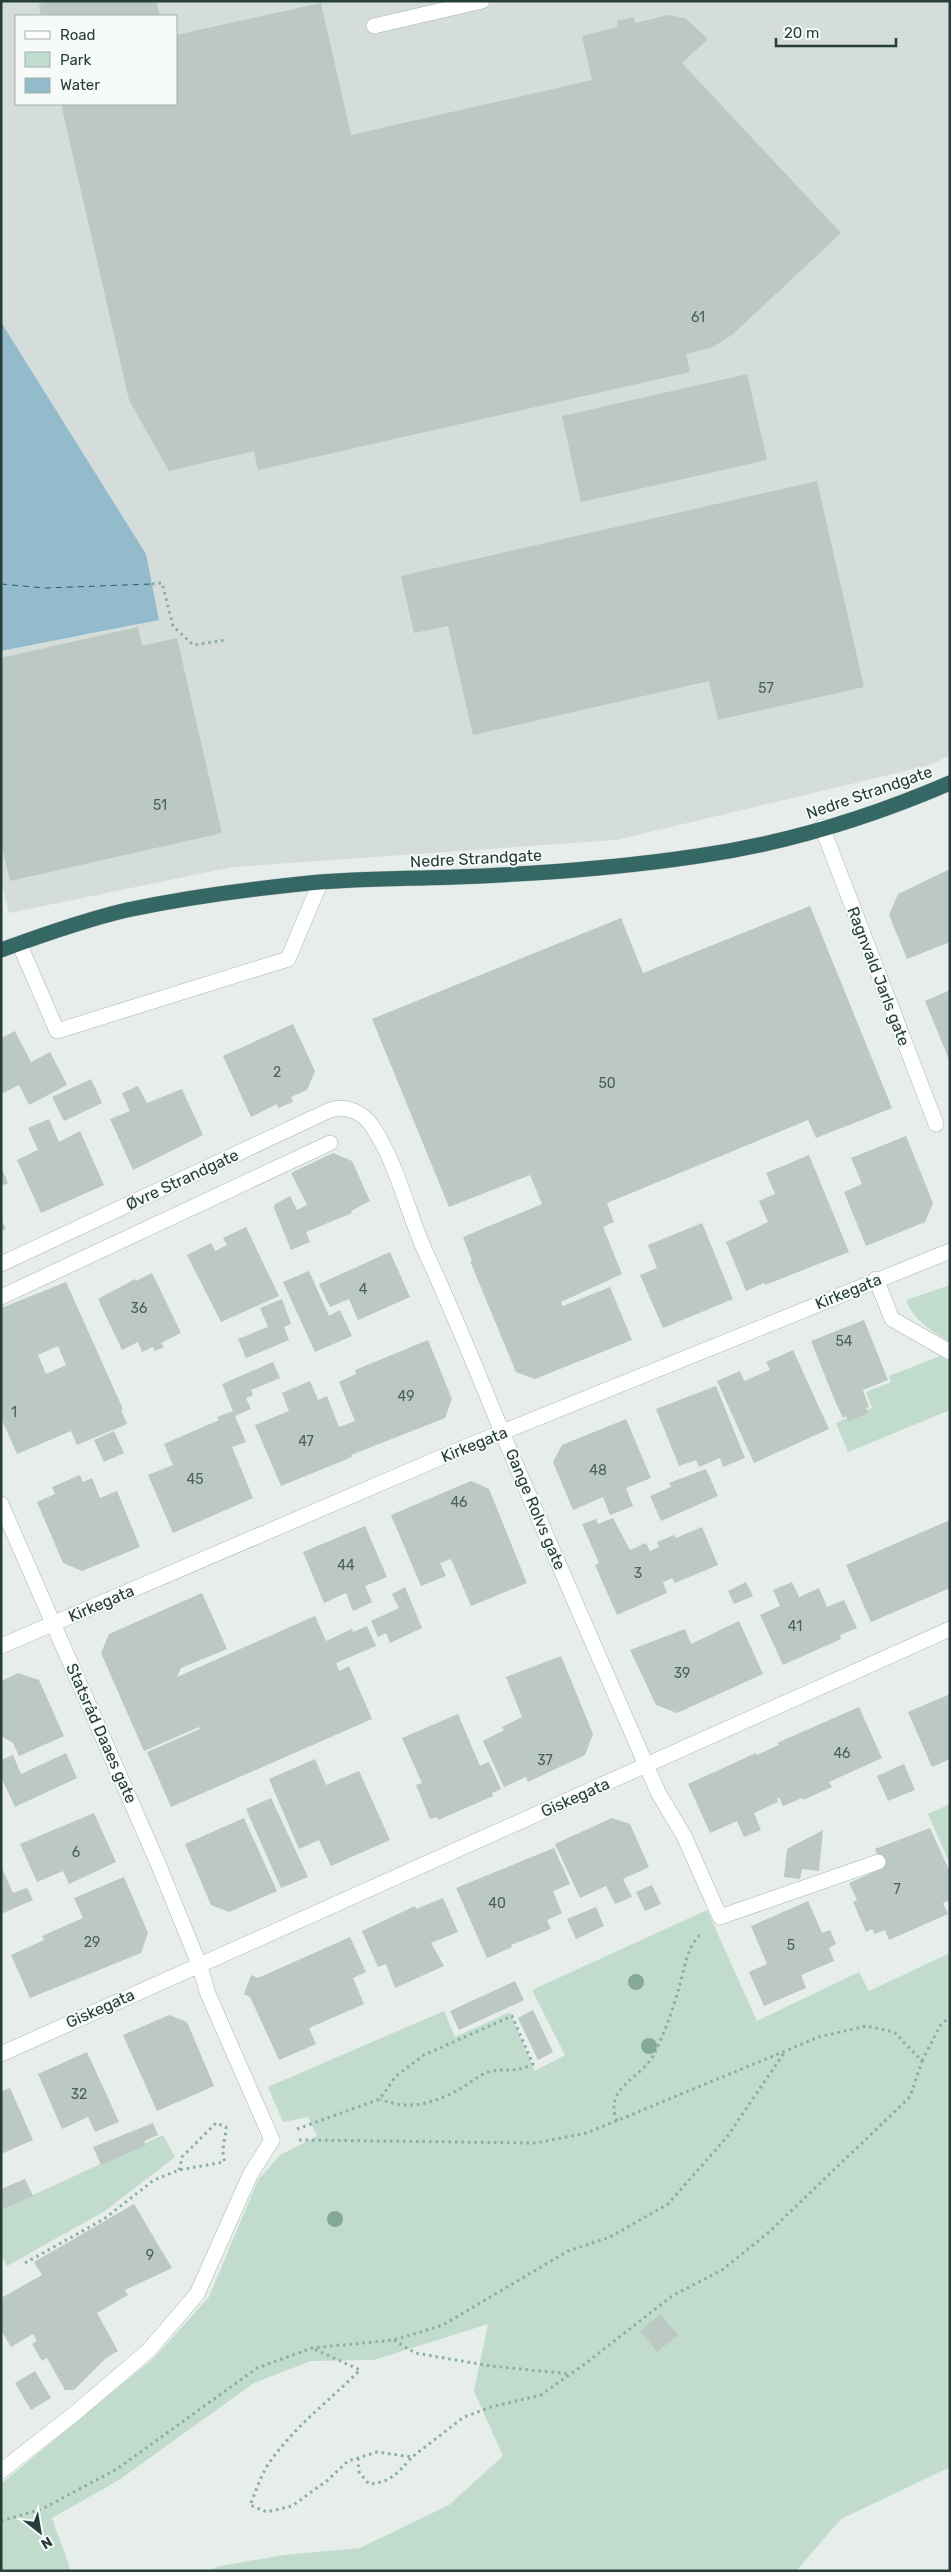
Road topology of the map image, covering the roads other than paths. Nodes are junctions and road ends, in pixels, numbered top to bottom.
1 (482, 1) edge
2 (374, 26) dead end
3 (950, 783) edge
4 (822, 827) junction
5 (320, 883) junction
6 (20, 943) junction
7 (1, 950) edge
8 (364, 1117) joint
9 (936, 1124) dead end
10 (330, 1143) dead end
11 (950, 1251) edge
12 (1, 1264) edge
13 (876, 1279) junction
14 (1, 1297) edge
15 (950, 1352) edge
16 (503, 1432) junction
17 (1, 1504) edge
18 (54, 1623) junction
19 (950, 1630) edge
20 (1, 1646) edge
21 (646, 1765) junction
22 (878, 1862) dead end
23 (199, 1964) junction
24 (1, 2054) edge
25 (1, 2471) edge

1 - 2 street
3 - 4 highway, Nedre Strandgate
4 - 5 highway, Nedre Strandgate
4 - 9 street, Ragnvald Jarls gate
5 - 6 highway, Nedre Strandgate
5 - 6 street
6 - 7 highway, Nedre Strandgate
8 - 12 street, Øvre Strandgate
8 - 16 street, Gange Rolvs gate
10 - 14 street
11 - 13 street, Kirkegata
13 - 15 street
13 - 16 street, Kirkegata
16 - 18 street, Kirkegata
16 - 21 street, Gange Rolvs gate
17 - 18 street, Statsråd Daaes gate
18 - 20 street, Kirkegata
18 - 23 street, Statsråd Daaes gate
19 - 21 street, Giskegata
21 - 22 street, Gange Rolvs gate
21 - 23 street, Giskegata
23 - 24 street, Giskegata
23 - 25 street

